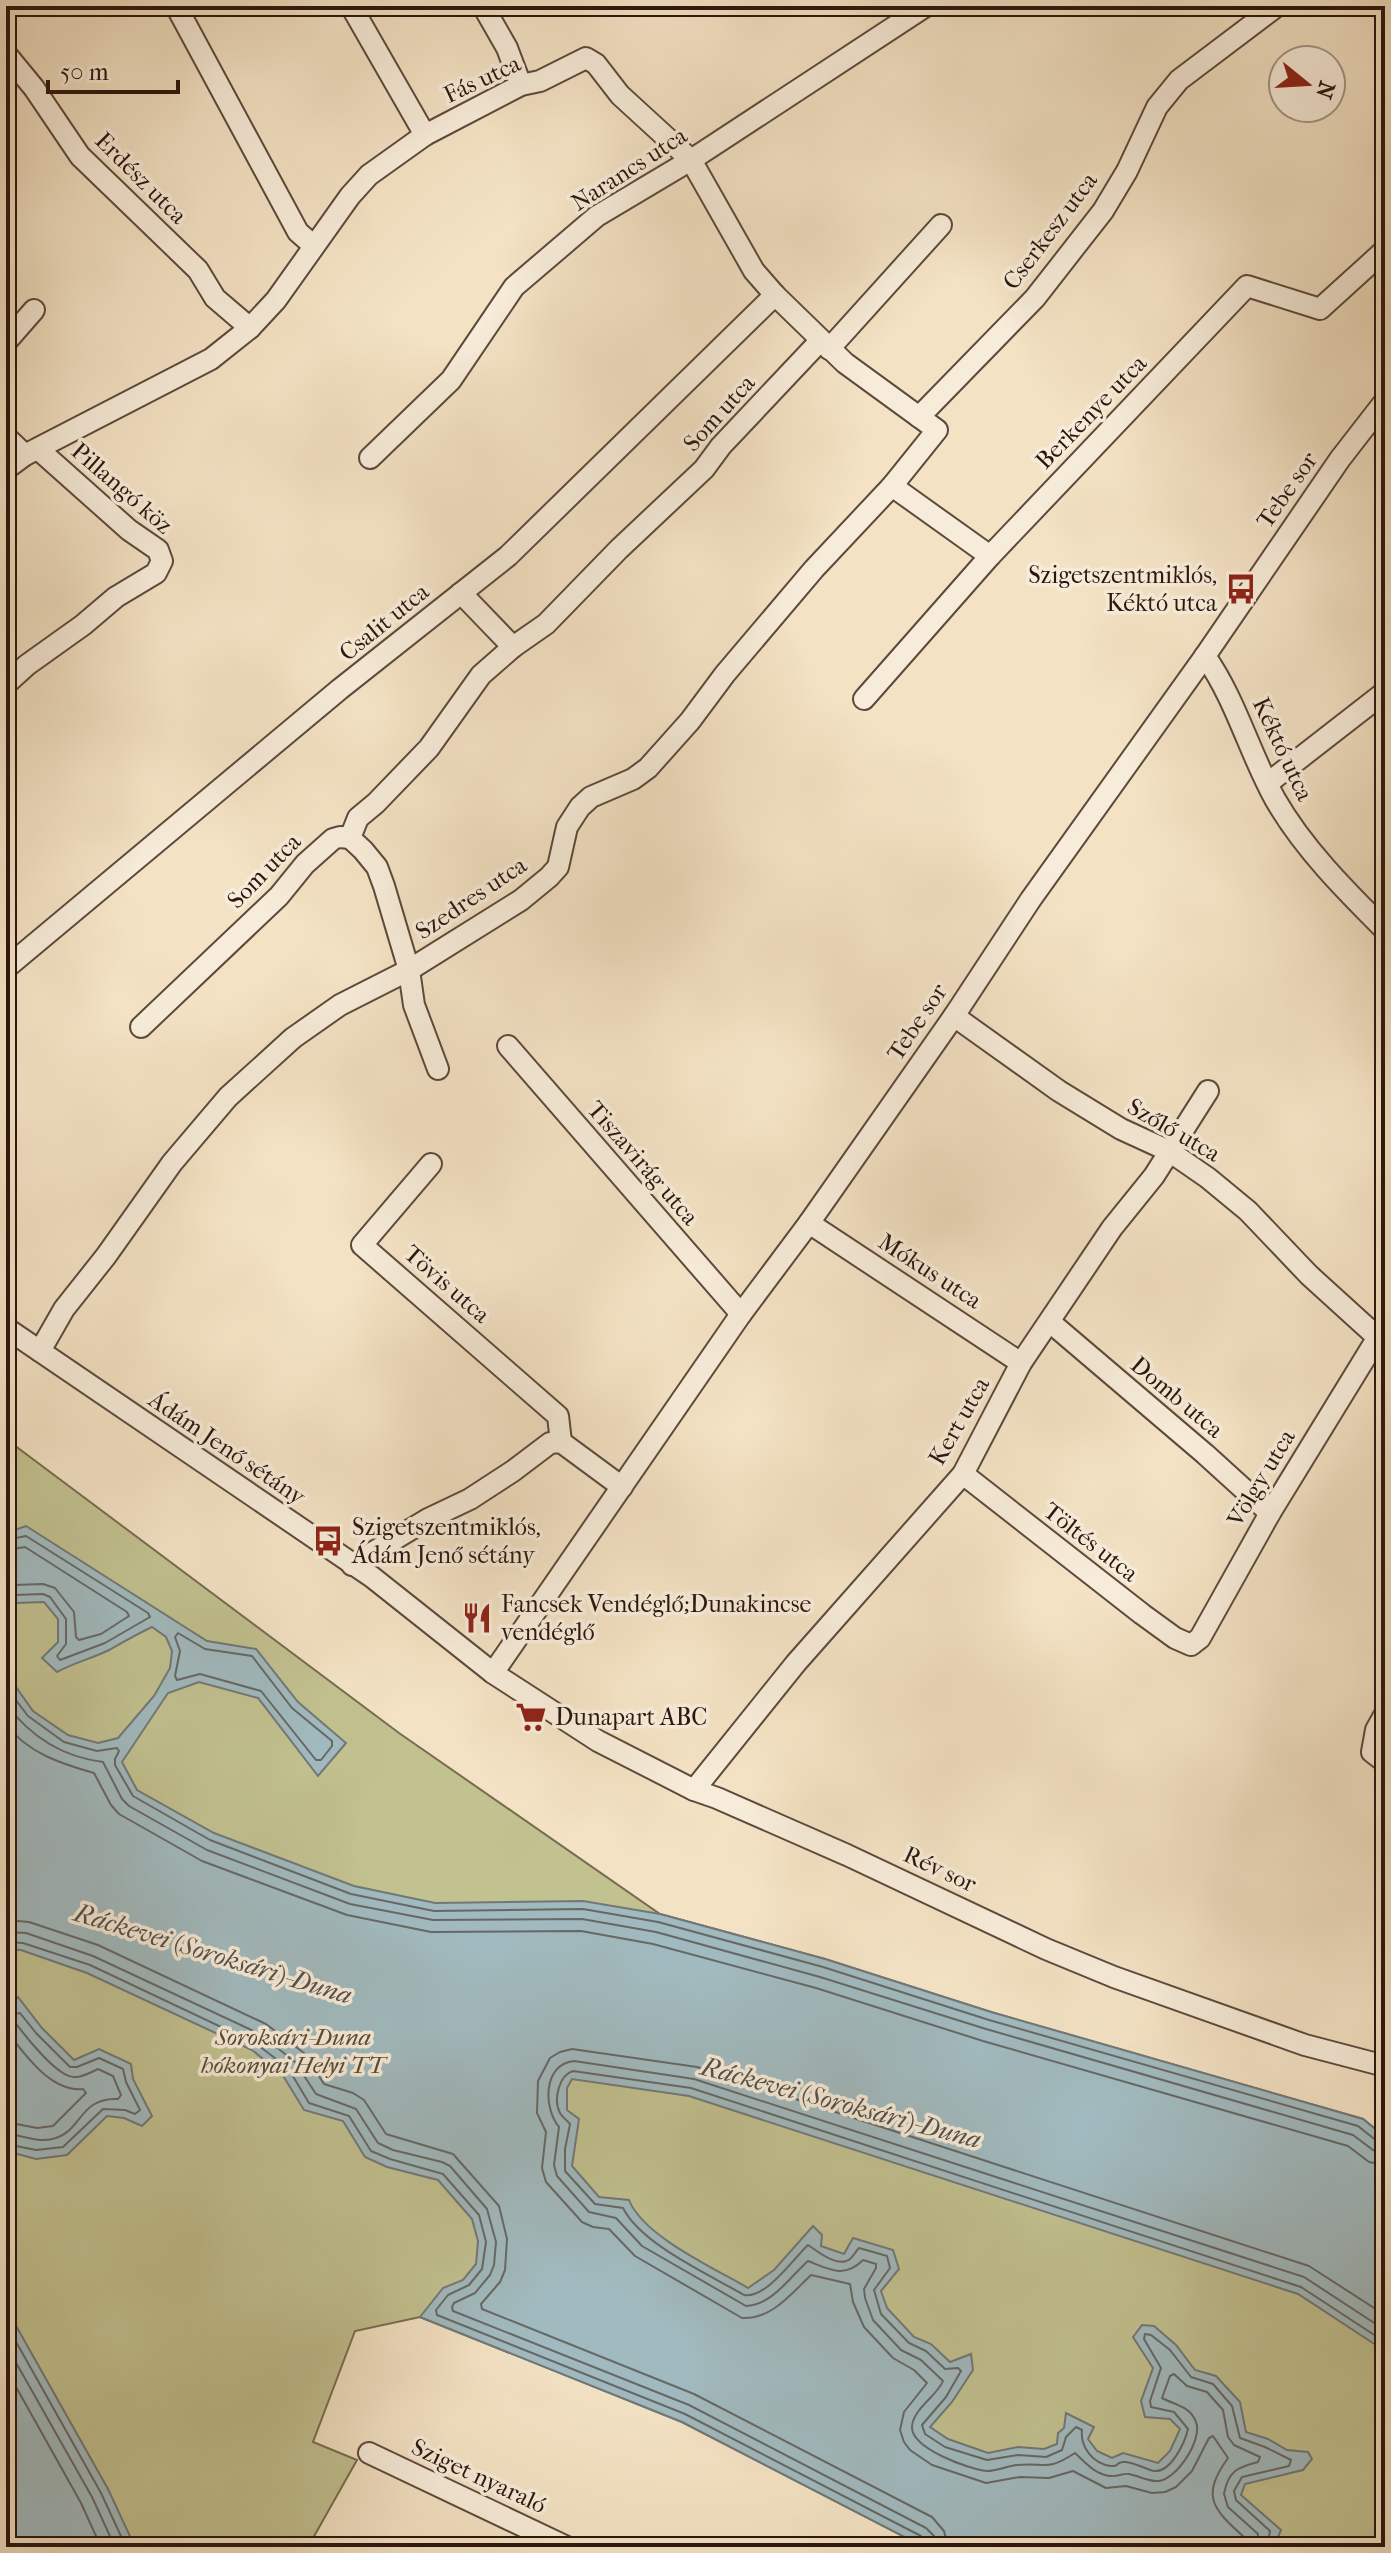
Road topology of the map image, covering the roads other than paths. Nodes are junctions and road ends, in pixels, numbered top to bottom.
1 (176, 6) edge
2 (351, 6) edge
3 (483, 6) edge
4 (926, 6) edge
5 (1277, 6) edge
6 (6, 54) edge
7 (521, 85) junction
8 (425, 135) junction
9 (691, 160) junction
10 (941, 225) dead end
11 (314, 246) junction
12 (1385, 250) edge
13 (775, 295) junction
14 (34, 310) dead end
15 (250, 328) junction
16 (6, 342) edge
17 (825, 345) junction
18 (1385, 401) edge
19 (919, 417) junction
20 (937, 430) joint
21 (6, 437) edge
22 (32, 452) junction
23 (370, 458) dead end
24 (6, 469) edge
25 (892, 486) junction
26 (990, 556) junction
27 (461, 593) junction
28 (513, 647) junction
29 (1205, 656) junction
30 (6, 684) edge
31 (1385, 692) edge
32 (864, 699) dead end
33 (1268, 783) junction
34 (350, 838) junction
35 (1385, 930) edge
36 (6, 968) edge
37 (409, 970) junction
38 (954, 1016) junction
39 (141, 1027) dead end
40 (508, 1046) dead end
41 (438, 1069) dead end
42 (1208, 1091) dead end
43 (1169, 1151) junction
44 (431, 1164) dead end
45 (809, 1223) junction
46 (741, 1314) junction
47 (1050, 1322) junction
48 (6, 1328) edge
49 (1381, 1341) edge
50 (40, 1351) junction
51 (1021, 1363) junction
52 (561, 1442) junction
53 (963, 1474) junction
54 (622, 1487) junction
55 (1270, 1513) junction
56 (352, 1565) junction
57 (1191, 1645) joint
58 (493, 1673) junction
59 (1385, 1714) edge
60 (1385, 1762) edge
61 (694, 1790) junction
62 (1385, 2066) edge
63 (369, 2453) dead end
64 (567, 2547) edge

1 - 11 street
2 - 8 street
3 - 7 street
4 - 9 street, Narancs utca
5 - 19 street, Cserkesz utca
6 - 15 street, Erdész utca
7 - 8 street, Fás utca
7 - 9 street, Fás utca
8 - 11 street, Fás utca
9 - 13 street, Fás utca
9 - 23 street, Narancs utca
10 - 17 street, Som utca
11 - 15 street, Fás utca
12 - 26 street, Berkenye utca
13 - 17 street, Fás utca
13 - 27 street, Csalit utca
14 - 16 street
15 - 22 street, Fás utca
17 - 19 street, Fás utca
17 - 28 street, Som utca
18 - 29 street, Tebe sor
19 - 20 street, Fás utca
20 - 25 street, Szedres utca
21 - 22 street
22 - 24 street, Fás utca
22 - 30 street, Pillangó köz
25 - 26 street
25 - 37 street, Szedres utca
26 - 32 street, Berkenye utca
27 - 28 street
27 - 36 street, Csalit utca
28 - 34 street, Som utca
29 - 33 street, Kéktó utca
29 - 38 street, Tebe sor
31 - 33 street
33 - 35 street, Kéktó utca
34 - 37 street
34 - 39 street, Som utca
37 - 41 street
37 - 50 street, Szedres utca
38 - 43 street, Szőlő utca
38 - 45 street, Tebe sor
40 - 46 street, Tiszavirág utca
42 - 43 street, Kert utca
43 - 47 street, Kert utca
43 - 49 street, Szőlő utca
44 - 52 street, Tövis utca
45 - 46 street, Tebe sor
45 - 51 street, Mókus utca
46 - 54 street, Tebe sor
47 - 51 street, Kert utca
47 - 55 street, Domb utca
48 - 50 street, Ádám Jenő sétány
49 - 55 street, Völgy utca
50 - 56 street, Ádám Jenő sétány
51 - 53 street, Kert utca
52 - 54 street
52 - 56 street
53 - 57 street, Töltés utca
53 - 61 street, Kert utca
54 - 58 street, Tebe sor
55 - 57 street, Völgy utca
56 - 58 street, Ádám Jenő sétány
58 - 61 street, Rév sor
59 - 60 street
61 - 62 street, Rév sor
63 - 64 street, Sziget nyaraló

